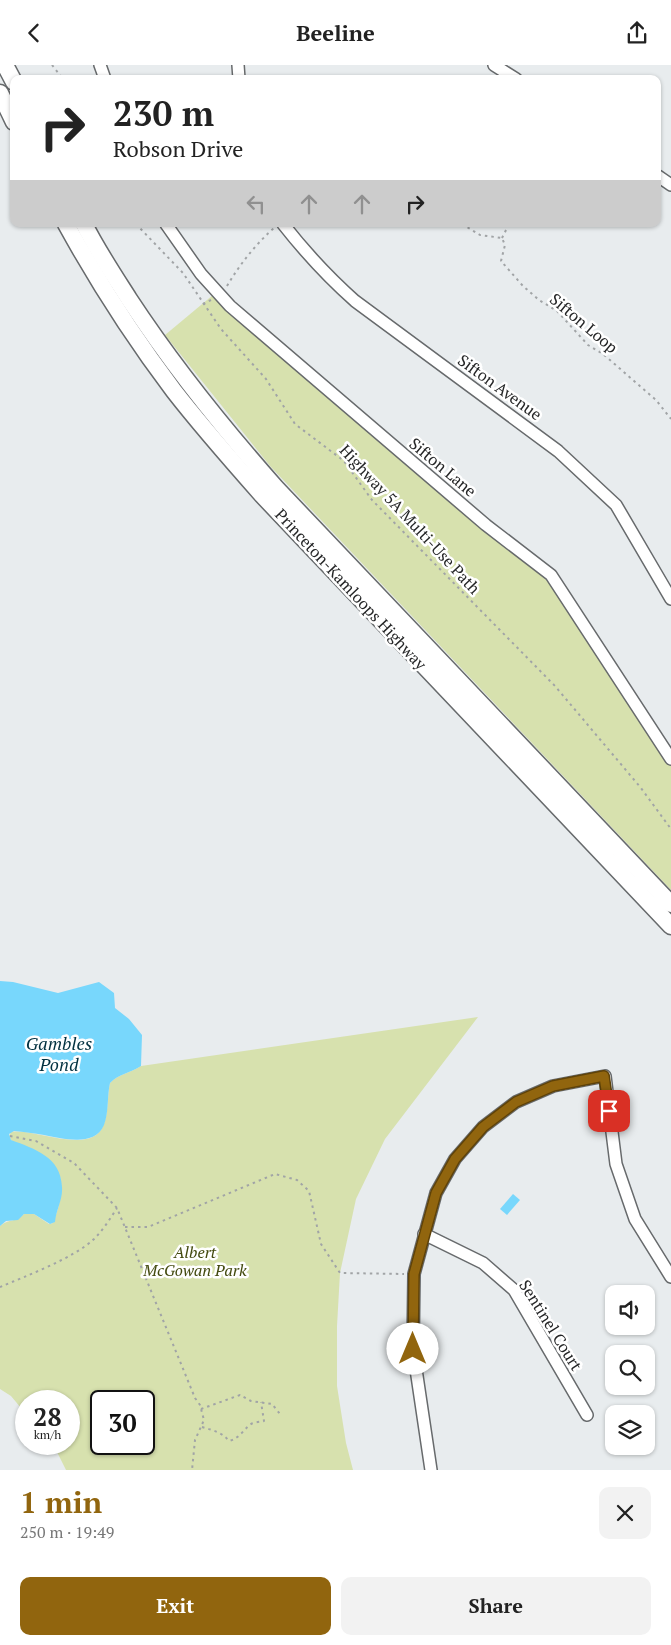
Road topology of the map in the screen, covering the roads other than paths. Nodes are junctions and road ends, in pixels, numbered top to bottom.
1 (494, 65) edge
2 (510, 75) edge
3 (0, 93) edge
4 (10, 113) edge
5 (68, 227) edge
6 (86, 227) edge
7 (168, 227) edge
8 (284, 227) edge
9 (671, 599) edge
10 (671, 759) edge
11 (671, 904) edge
12 (671, 926) edge
13 (424, 1234) junction
14 (671, 1277) edge
15 (587, 1415) dead end
16 (431, 1470) edge

1 - 2 street
3 - 4 main road
5 - 12 main road, Princeton-Kamloops Highway
6 - 11 main road, Princeton-Kamloops Highway
7 - 10 street, Sifton Lane
8 - 9 street, Sifton Avenue
13 - 14 street
13 - 15 street, Sentinel Court
13 - 16 street

